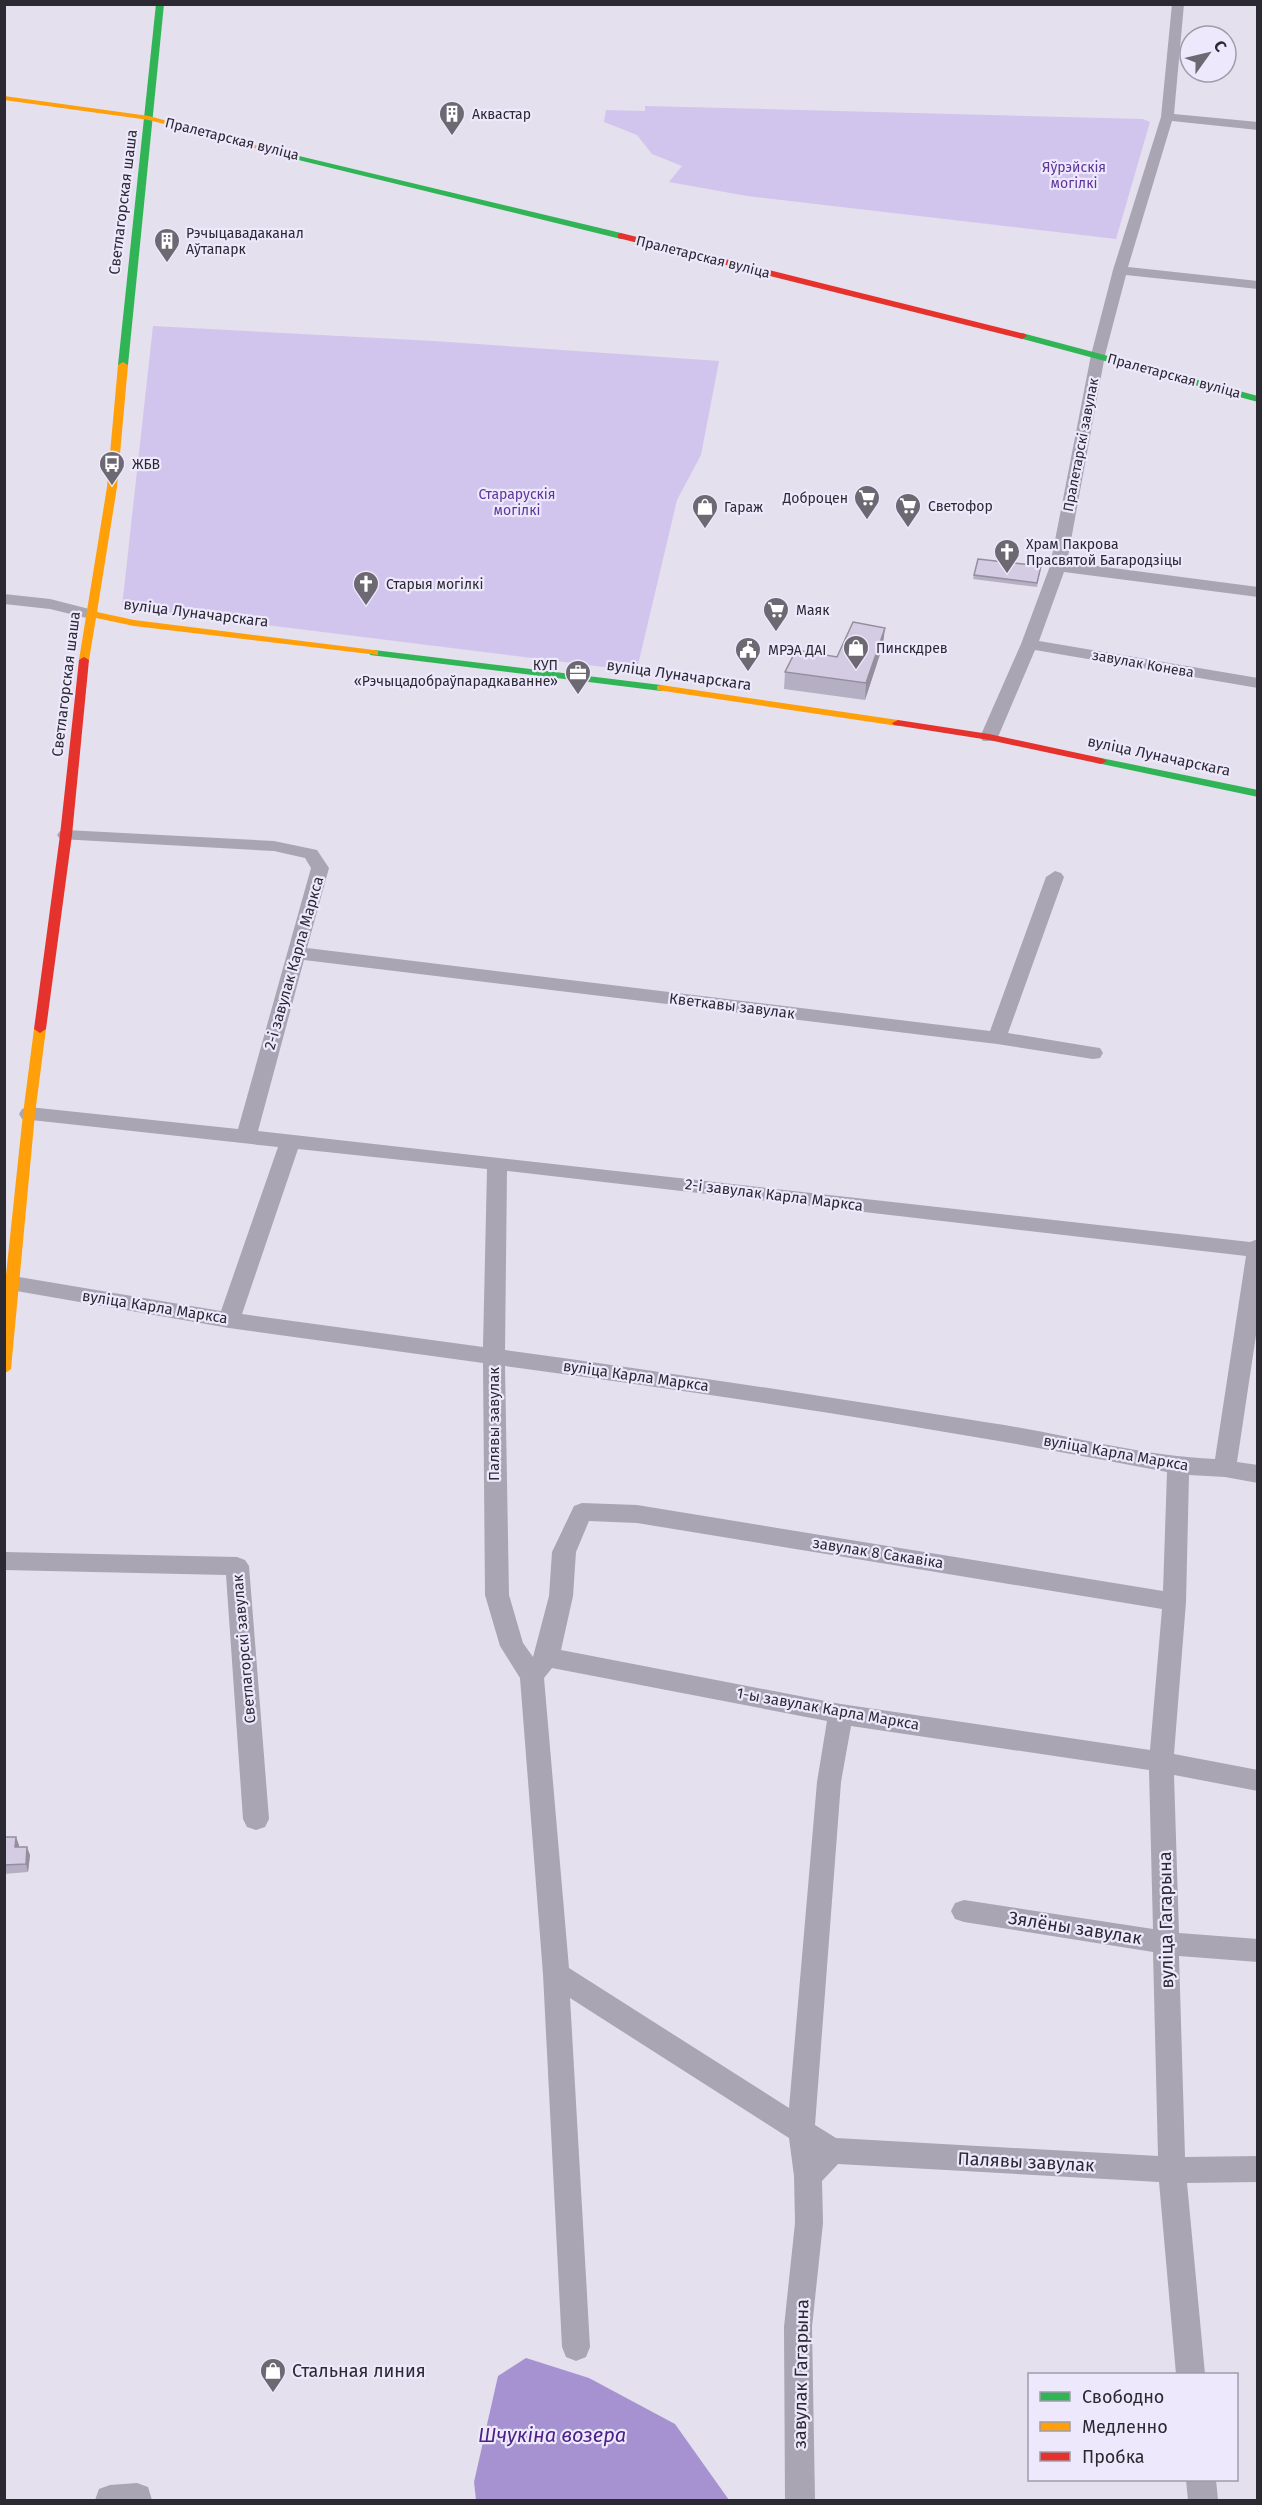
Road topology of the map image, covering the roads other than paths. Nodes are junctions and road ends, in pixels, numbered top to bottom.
1 (160, 4) edge
2 (1178, 4) edge
3 (4, 98) edge
4 (1167, 117) junction
5 (149, 118) junction
6 (1257, 126) edge
7 (1120, 270) junction
8 (1257, 285) edge
9 (1098, 355) junction
10 (1257, 399) edge
11 (1058, 566) junction
12 (1257, 592) edge
13 (4, 600) edge
14 (91, 614) junction
15 (1029, 644) junction
16 (1257, 683) edge
17 (988, 737) junction
18 (1257, 794) edge
19 (66, 835) junction
20 (1055, 877) dead end
21 (296, 952) junction
22 (997, 1038) junction
23 (1093, 1053) dead end
24 (29, 1114) junction
25 (246, 1137) junction
26 (290, 1142) junction
27 (497, 1163) junction
28 (1257, 1249) edge
29 (13, 1284) junction
30 (229, 1320) junction
31 (494, 1356) junction
32 (4, 1369) edge
33 (1178, 1466) junction
34 (1225, 1468) junction
35 (1257, 1474) edge
36 (4, 1561) edge
37 (1174, 1602) junction
38 (540, 1666) junction
39 (841, 1714) junction
40 (1161, 1762) junction
41 (1257, 1781) edge
42 (256, 1819) dead end
43 (964, 1911) dead end
44 (1166, 1943) junction
45 (1257, 1952) edge
46 (556, 1974) junction
47 (801, 2130) junction
48 (832, 2151) junction
49 (1257, 2169) edge
50 (1172, 2170) junction
51 (808, 2176) junction
52 (576, 2347) dead end
53 (1191, 2373) edge
54 (1201, 2481) edge
55 (110, 2500) edge
56 (137, 2500) edge
57 (800, 2500) edge
58 (1203, 2500) edge

1 - 5 street, Светлагорская шаша
2 - 4 street, Пралетарскі завулак
3 - 5 street, Пралетарская вуліца
4 - 6 street
4 - 7 street, Пралетарскі завулак
5 - 9 street, Пралетарская вуліца
5 - 14 street, Светлагорская шаша
7 - 8 street
7 - 9 street, Пралетарскі завулак
9 - 10 street, Пралетарская вуліца
9 - 11 street, Пралетарскі завулак
11 - 12 street
11 - 15 street, Пралетарскі завулак
13 - 14 street
14 - 17 street, вуліца Луначарскага
14 - 19 street, Светлагорская шаша
15 - 16 street, завулак Конева
15 - 17 street, Пралетарскі завулак
17 - 18 street, вуліца Луначарскага
19 - 21 street, 2-і завулак Карла Маркса
19 - 24 street, Светлагорская шаша
20 - 22 street
21 - 22 street, Кветкавы завулак
21 - 25 street, 2-і завулак Карла Маркса
22 - 23 street, Кветкавы завулак
24 - 25 street, 2-і завулак Карла Маркса
24 - 29 street, Светлагорская шаша
25 - 26 street, 2-і завулак Карла Маркса
26 - 27 street, 2-і завулак Карла Маркса
26 - 30 street
27 - 28 street, 2-і завулак Карла Маркса
27 - 31 street, Палявы завулак
28 - 34 street
29 - 30 street, вуліца Карла Маркса
29 - 32 street, Светлагорская шаша
30 - 31 street, вуліца Карла Маркса
31 - 33 street, вуліца Карла Маркса
31 - 38 street, Палявы завулак
33 - 34 street, вуліца Карла Маркса
33 - 37 street, вуліца Гагарына
34 - 35 street, вуліца Карла Маркса
36 - 42 street, Светлагорскі завулак
37 - 38 street, завулак 8 Сакавіка
37 - 40 street, вуліца Гагарына
38 - 39 street, 1-ы завулак Карла Маркса
38 - 46 street, Палявы завулак
39 - 40 street, 1-ы завулак Карла Маркса
39 - 47 street
40 - 41 street, 1-ы завулак Карла Маркса
40 - 44 street, вуліца Гагарына
43 - 44 street, Зялёны завулак
44 - 45 street, Зялёны завулак
44 - 50 street, вуліца Гагарына
46 - 47 street
46 - 52 street, Палявы завулак
47 - 48 street
47 - 51 street, завулак Гагарына
48 - 50 street, Палявы завулак
48 - 51 street
49 - 50 street, Палявы завулак
50 - 53 street, вуліца Гагарына
51 - 57 street, завулак Гагарына
54 - 58 street
55 - 56 street

